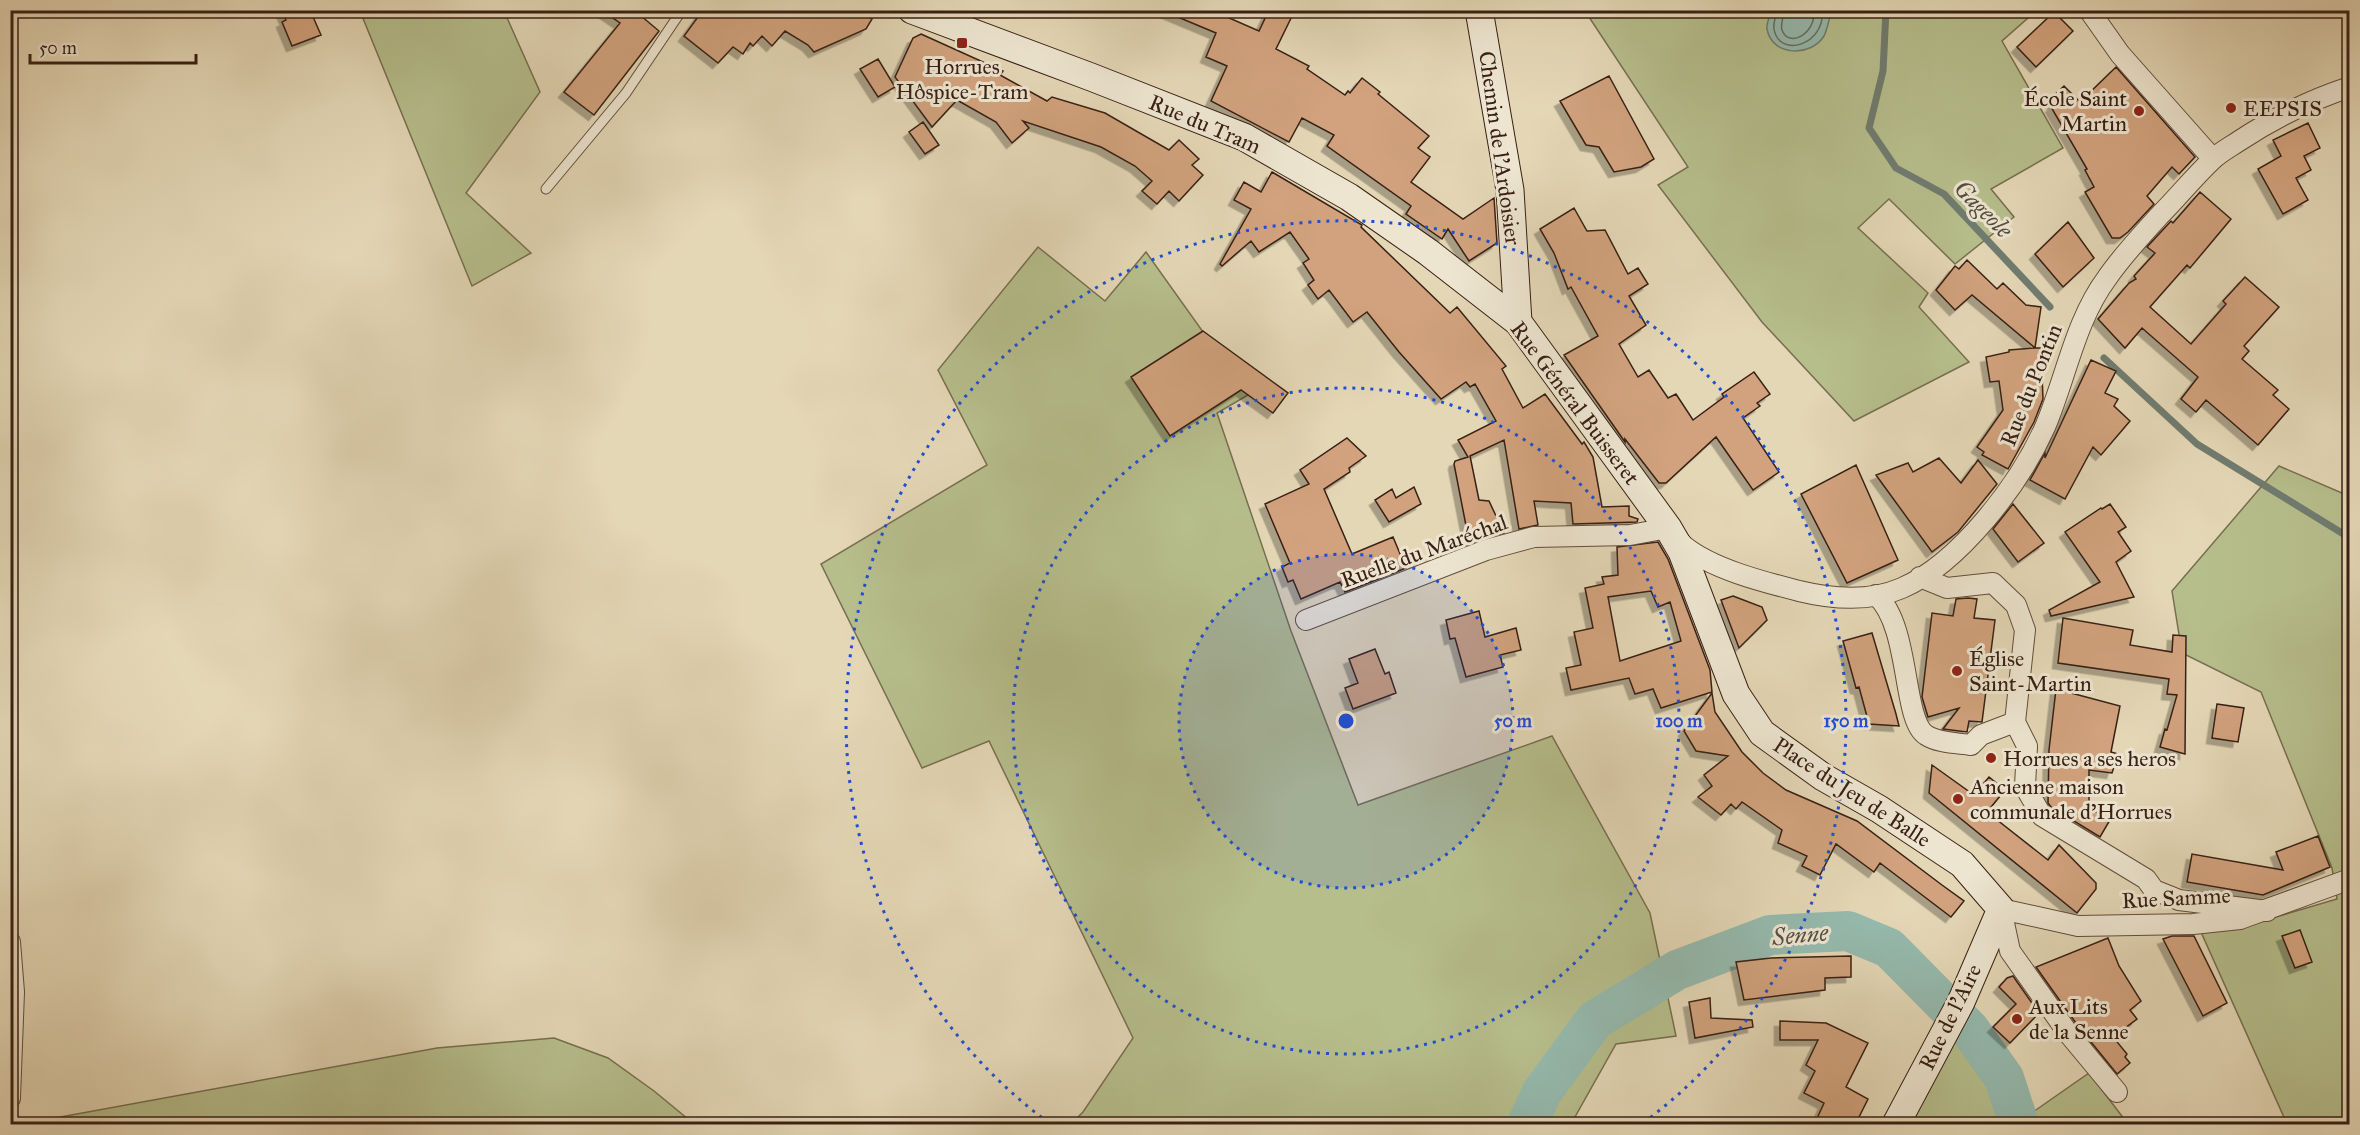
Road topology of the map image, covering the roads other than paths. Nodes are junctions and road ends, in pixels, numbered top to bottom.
1 (682, 10) edge
2 (912, 10) edge
3 (1479, 10) edge
4 (2089, 10) edge
5 (2349, 87) edge
6 (2213, 159) junction
7 (546, 189) dead end
8 (1472, 287) joint
9 (1518, 322) junction
10 (1668, 528) junction
11 (1920, 577) junction
12 (1876, 595) junction
13 (1306, 620) dead end
14 (2015, 722) junction
15 (2349, 879) edge
16 (2001, 909) junction
17 (2268, 910) junction
18 (10, 942) edge
19 (2117, 1092) dead end
20 (10, 1098) edge
21 (1896, 1125) edge

1 - 7 lane
2 - 8 street, Rue du Tram
3 - 9 street, Chemin de l'Ardoisier
4 - 6 street
5 - 6 street, Rue du Pontin
6 - 11 street, Rue du Pontin
8 - 9 street, Rue Général Buisseret
9 - 10 street, Rue Général Buisseret
10 - 12 street, Rue du Pontin
10 - 13 street, Ruelle du Maréchal
10 - 16 street, Place du Jeu de Balle
11 - 12 street, Rue du Pontin
11 - 14 street
12 - 14 street
14 - 17 street
15 - 17 street, Rue Samme
16 - 17 street, Rue Samme
16 - 19 street
16 - 21 street, Rue de l'Aire
18 - 20 street

